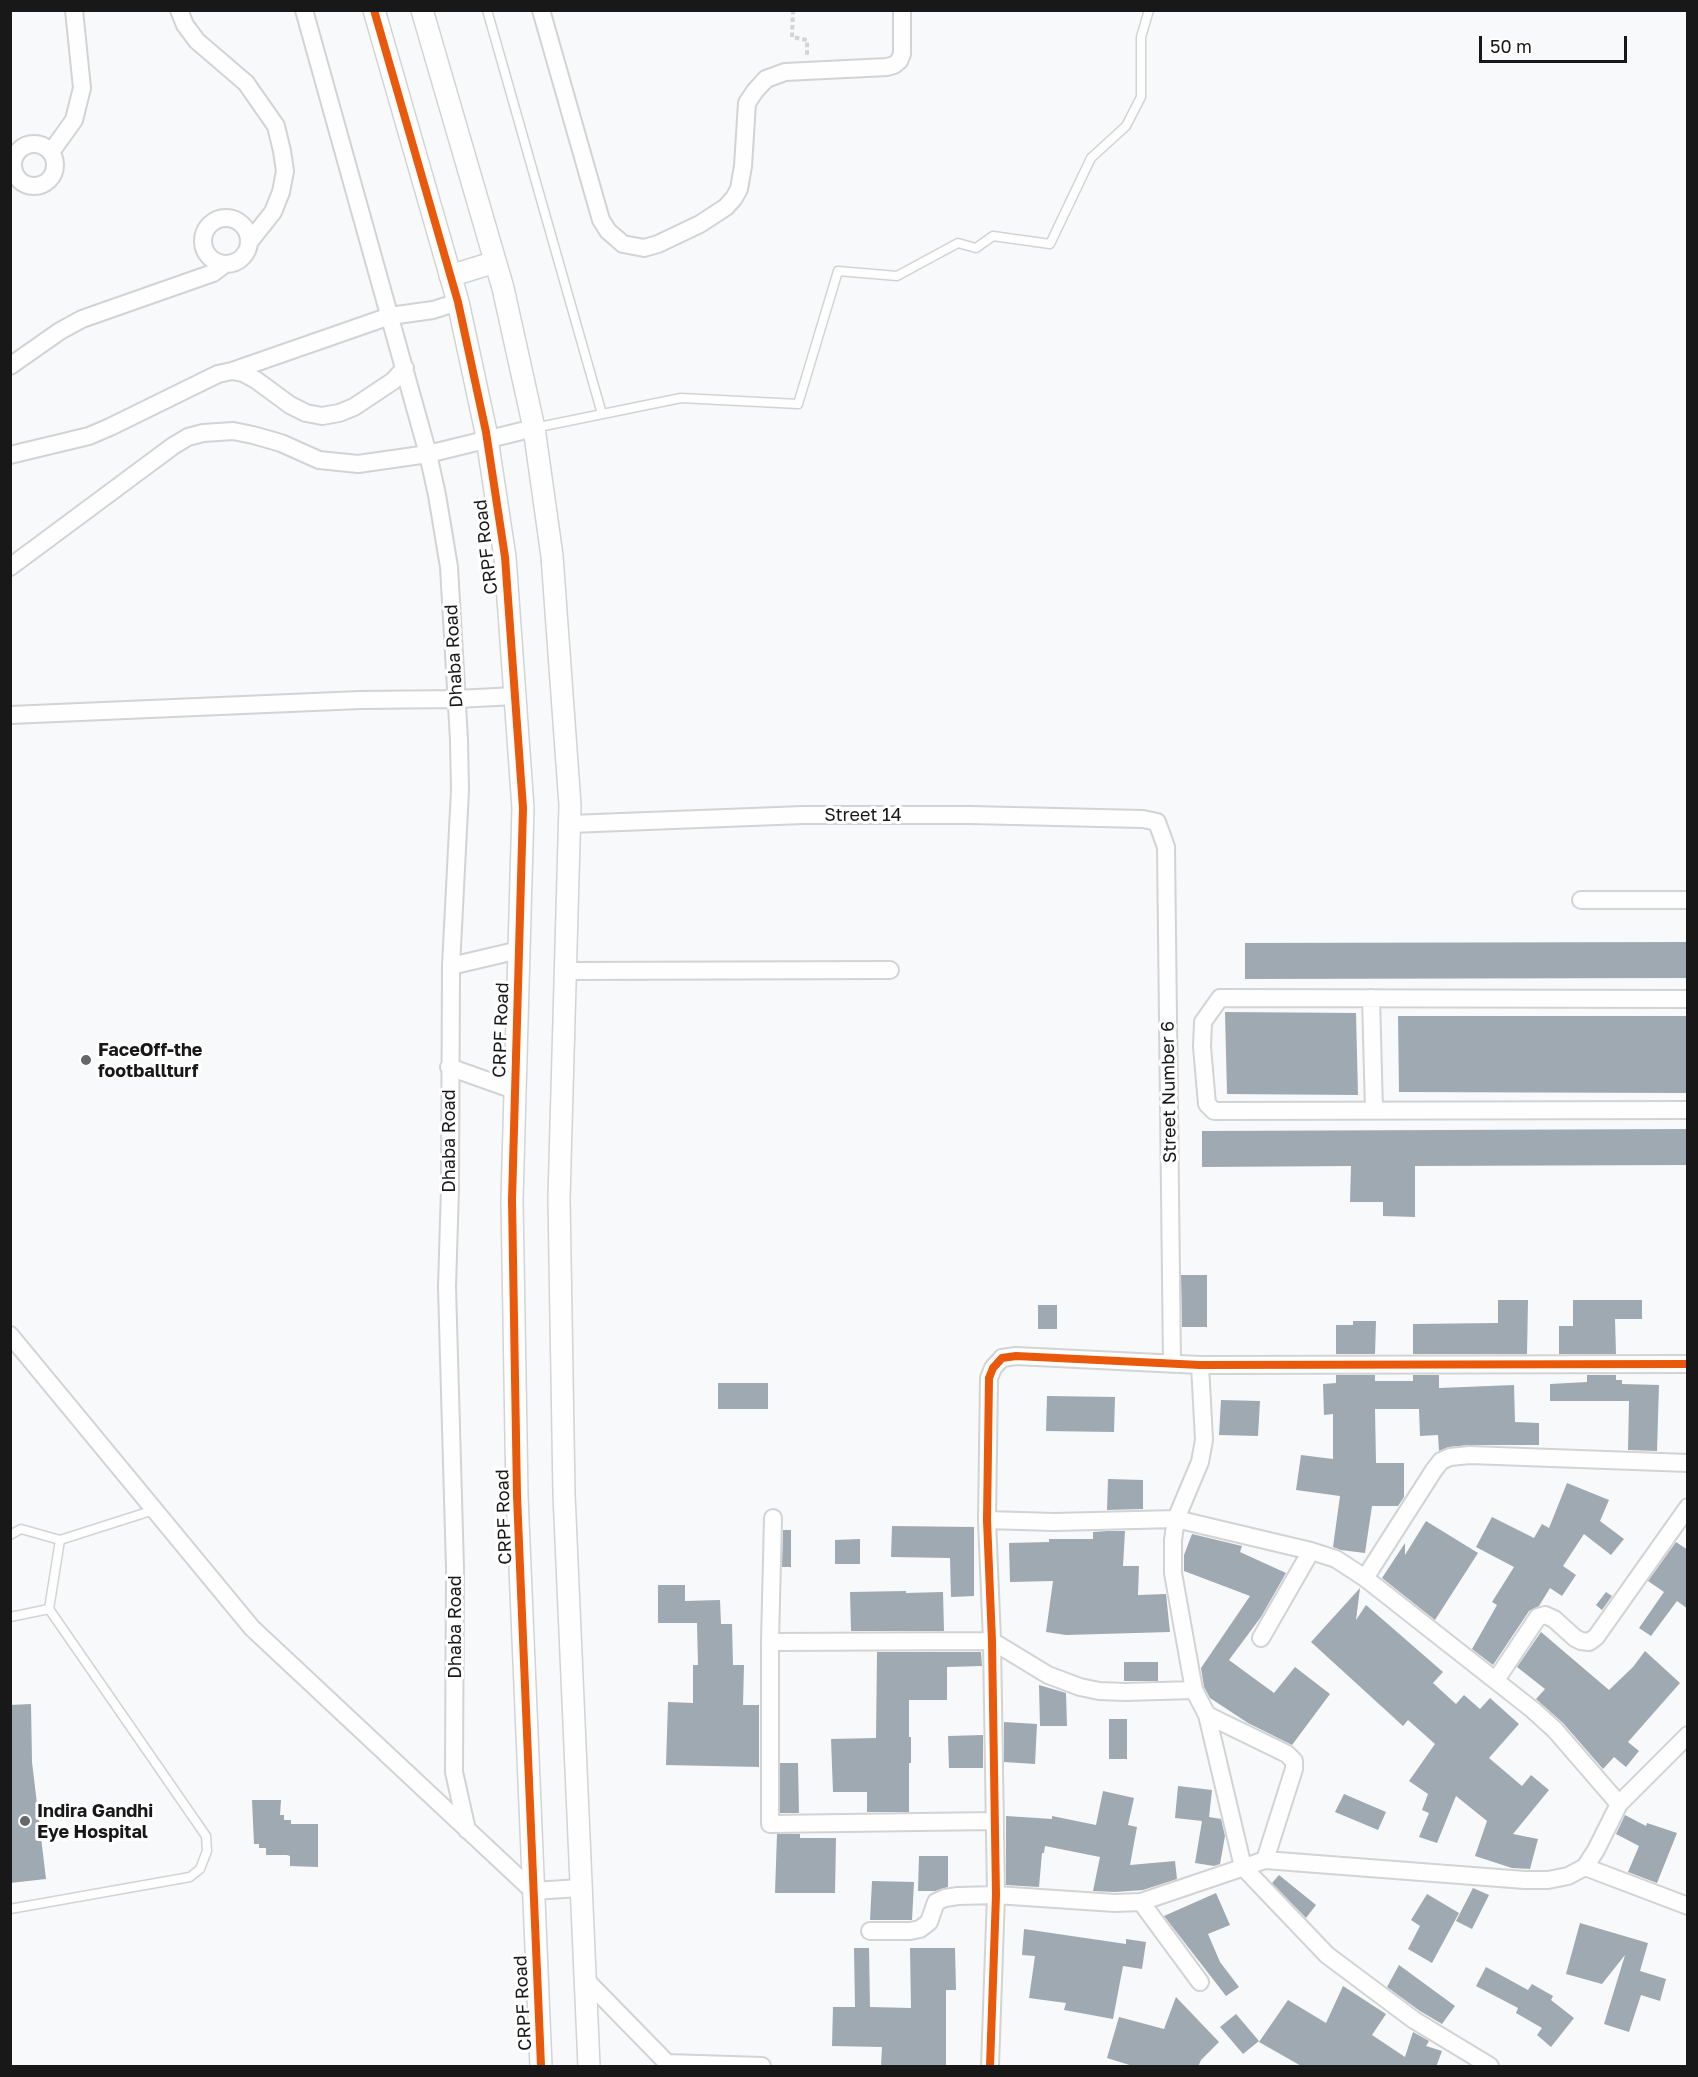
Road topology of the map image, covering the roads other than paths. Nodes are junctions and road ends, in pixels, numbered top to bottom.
1 (74, 10) edge
2 (179, 10) edge
3 (304, 10) edge
4 (374, 10) edge
5 (422, 10) edge
6 (488, 10) edge
7 (541, 10) edge
8 (902, 10) edge
9 (1149, 10) edge
10 (51, 152) dead end
11 (250, 241) junction
12 (495, 262) junction
13 (225, 264) junction
14 (450, 276) junction
15 (458, 302) junction
16 (390, 316) junction
17 (10, 366) edge
18 (405, 368) junction
19 (231, 371) junction
20 (602, 414) junction
21 (534, 428) junction
22 (487, 441) junction
23 (428, 454) junction
24 (10, 455) edge
25 (10, 567) edge
26 (515, 696) junction
27 (457, 699) junction
28 (10, 716) edge
29 (1157, 822) joint
30 (570, 824) junction
31 (1581, 900) dead end
32 (1688, 900) edge
33 (519, 950) junction
34 (451, 966) junction
35 (890, 970) dead end
36 (566, 971) junction
37 (1371, 998) junction
38 (1688, 999) edge
39 (449, 1067) junction
40 (514, 1090) junction
41 (1374, 1110) junction
42 (1688, 1110) edge
43 (10, 1335) edge
44 (1688, 1364) edge
45 (1172, 1365) junction
46 (1200, 1365) junction
47 (1688, 1463) edge
48 (1688, 1507) edge
49 (155, 1510) junction
50 (773, 1518) dead end
51 (1176, 1519) junction
52 (987, 1520) junction
53 (10, 1535) edge
54 (60, 1540) junction
55 (1311, 1551) junction
56 (1365, 1578) junction
57 (49, 1609) junction
58 (10, 1617) edge
59 (1261, 1638) dead end
60 (992, 1641) junction
61 (770, 1642) junction
62 (1496, 1680) junction
63 (1194, 1690) junction
64 (1207, 1715) junction
65 (1688, 1736) edge
66 (1619, 1804) junction
67 (994, 1821) junction
68 (467, 1830) junction
69 (1264, 1860) junction
70 (1243, 1866) junction
71 (1585, 1867) junction
72 (580, 1888) junction
73 (533, 1891) junction
74 (996, 1895) junction
75 (1141, 1902) junction
76 (1688, 1906) edge
77 (10, 1909) edge
78 (870, 1931) dead end
79 (584, 1978) junction
80 (1200, 1982) dead end
81 (668, 2065) edge
82 (541, 2067) edge
83 (589, 2067) edge
84 (762, 2067) edge
85 (990, 2067) edge
86 (1490, 2067) edge

1 - 10 street
2 - 11 street
3 - 16 street, Dhaba Road
4 - 14 street, CRPF Road
5 - 12 street
6 - 20 lane
7 - 8 street
9 - 20 lane
11 - 13 street
11 - 13 street
12 - 14 street
12 - 21 street
13 - 17 street
14 - 15 street, CRPF Road
15 - 16 street
15 - 22 street, CRPF Road
16 - 18 street, Dhaba Road
16 - 19 street
18 - 19 street
18 - 23 street, Dhaba Road
19 - 24 street
20 - 21 lane
21 - 22 street
21 - 30 street
22 - 23 street
22 - 26 street, CRPF Road
23 - 25 street
23 - 27 street, Dhaba Road
26 - 27 street
26 - 33 street, CRPF Road
27 - 28 street
27 - 34 street, Dhaba Road
29 - 30 street, Street 14
29 - 45 street, Street Number 6
30 - 36 street
31 - 32 street
33 - 34 street
33 - 40 street, CRPF Road
34 - 39 street, Dhaba Road
35 - 36 street
36 - 72 street
37 - 38 street
37 - 41 street
37 - 41 street
39 - 40 street
39 - 68 street, Dhaba Road
40 - 73 street, CRPF Road
41 - 42 street
43 - 49 street
44 - 46 street
45 - 46 street
45 - 52 street
46 - 51 street
47 - 56 street
48 - 62 street
49 - 54 lane
49 - 68 street
50 - 61 street
51 - 52 street
51 - 55 street
51 - 63 street
52 - 60 street
53 - 54 lane
54 - 57 lane
55 - 56 street
55 - 59 street
56 - 62 street
57 - 58 lane
57 - 77 lane
60 - 61 street
60 - 63 street
60 - 67 street
61 - 67 street
62 - 66 street
63 - 64 street
64 - 69 street
64 - 70 street
65 - 66 street
66 - 71 street
67 - 74 street
68 - 73 street
69 - 70 street
69 - 71 street
70 - 75 street
70 - 86 street
71 - 76 street
72 - 73 street
72 - 79 street
73 - 82 street, CRPF Road
74 - 75 street
74 - 78 street
74 - 85 street
75 - 80 street
79 - 81 street
79 - 83 street
81 - 84 street

